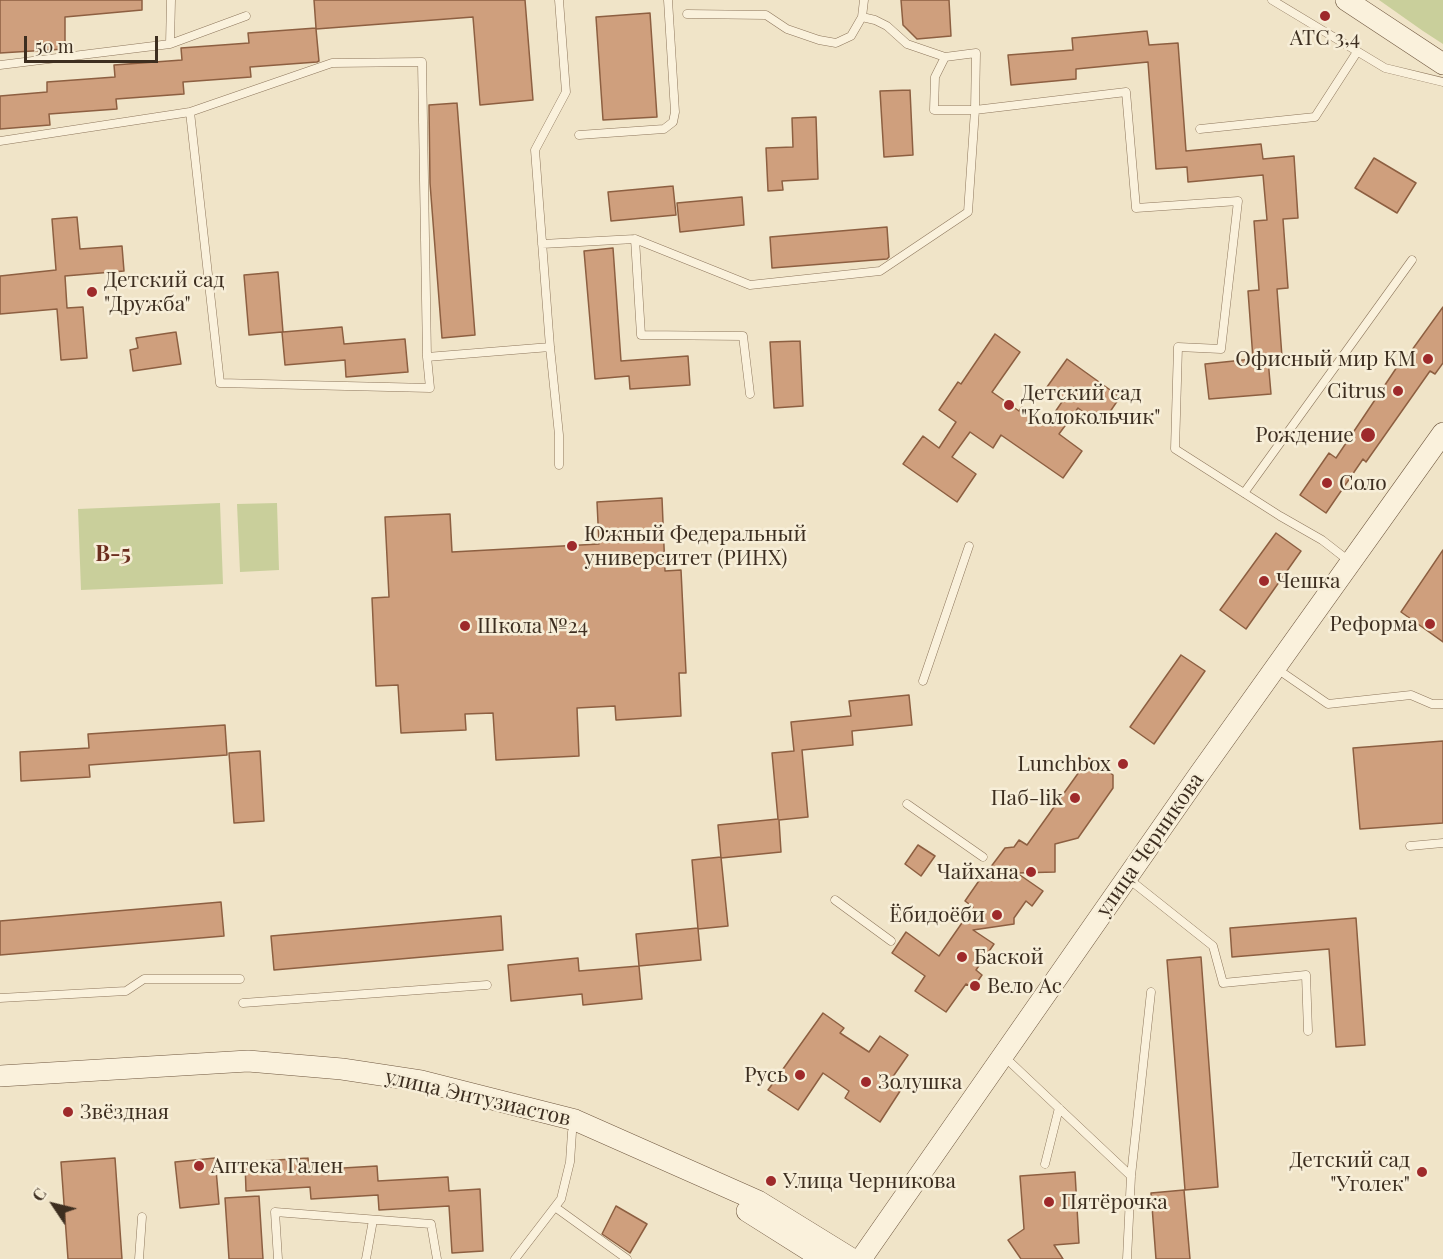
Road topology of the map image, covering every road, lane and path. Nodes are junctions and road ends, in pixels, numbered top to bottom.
1 (171, 0) edge
2 (559, 0) edge
3 (668, 0) edge
4 (864, 0) edge
5 (1272, 0) edge
6 (1346, 0) edge
7 (687, 14) dead end
8 (246, 16) dead end
9 (862, 16) junction
10 (170, 44) junction
11 (1357, 52) junction
12 (945, 57) junction
13 (0, 64) edge
14 (1443, 64) edge
15 (1443, 82) edge
16 (975, 110) junction
17 (190, 112) junction
18 (1200, 129) dead end
19 (579, 135) dead end
20 (0, 141) edge
21 (635, 239) junction
22 (542, 244) junction
23 (1412, 260) dead end
24 (550, 347) junction
25 (427, 357) junction
26 (750, 394) dead end
27 (1443, 433) edge
28 (1443, 452) edge
29 (559, 465) dead end
30 (1244, 493) junction
31 (969, 546) dead end
32 (1351, 562) junction
33 (1283, 673) junction
34 (923, 681) dead end
35 (1443, 704) edge
36 (907, 804) dead end
37 (1443, 843) edge
38 (1410, 846) dead end
39 (983, 857) dead end
40 (1135, 884) junction
41 (835, 900) dead end
42 (891, 941) dead end
43 (240, 979) dead end
44 (487, 985) dead end
45 (1151, 992) dead end
46 (0, 998) edge
47 (243, 1003) dead end
48 (1308, 1031) dead end
49 (1011, 1063) junction
50 (0, 1076) edge
51 (0, 1088) edge
52 (1059, 1108) junction
53 (572, 1132) junction
54 (1045, 1164) dead end
55 (1131, 1176) junction
56 (555, 1207) junction
57 (142, 1217) dead end
58 (373, 1220) junction
59 (139, 1259) edge
60 (278, 1259) edge
61 (366, 1259) edge
62 (437, 1259) edge
63 (515, 1259) edge
64 (627, 1259) edge
65 (823, 1259) edge
66 (852, 1259) edge
67 (861, 1259) edge
68 (874, 1259) edge
69 (1127, 1259) edge

1 - 10 lane
2 - 22 lane
3 - 19 lane
4 - 9 lane
5 - 11 lane
6 - 14 street
7 - 9 lane
8 - 10 lane
9 - 12 lane
10 - 13 lane
11 - 15 lane
11 - 18 lane
12 - 16 lane
12 - 16 lane
16 - 21 lane
16 - 30 lane
17 - 20 lane
17 - 25 lane
17 - 25 lane
21 - 22 lane
21 - 26 lane
22 - 24 lane
23 - 30 lane
24 - 25 lane
24 - 29 lane
27 - 32 street, улица Черникова
28 - 33 street, улица Черникова
30 - 32 lane
31 - 34 lane
32 - 67 street, улица Черникова
33 - 35 lane
33 - 40 street, улица Черникова
36 - 39 lane
37 - 38 lane
40 - 48 lane
40 - 49 street, улица Черникова
41 - 42 lane
43 - 46 lane
44 - 47 lane
45 - 55 lane
49 - 52 lane
49 - 68 street, улица Черникова
50 - 66 street, улица Энтузиастов
51 - 53 street
52 - 54 lane
52 - 55 lane
53 - 56 lane
53 - 65 street
55 - 69 lane
56 - 63 lane
56 - 64 lane
57 - 59 lane
58 - 60 lane
58 - 61 lane
58 - 62 lane

